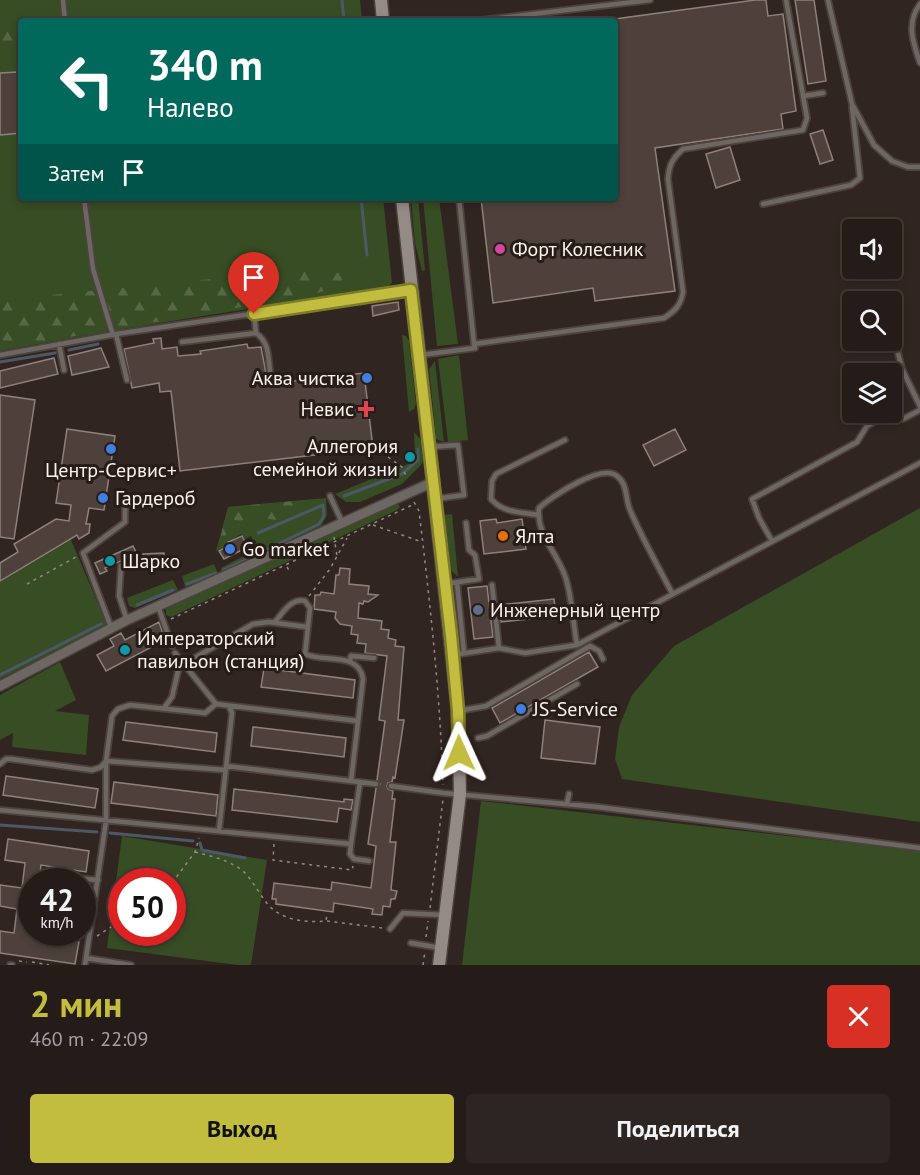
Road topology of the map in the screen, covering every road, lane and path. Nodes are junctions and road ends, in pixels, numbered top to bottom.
1 (63, 0) edge
2 (381, 0) edge
3 (650, 0) edge
4 (786, 0) edge
5 (828, 0) edge
6 (920, 4) edge
7 (65, 18) edge
8 (383, 18) edge
9 (499, 18) edge
10 (920, 63) edge
11 (823, 93) dead end
12 (803, 96) junction
13 (852, 104) junction
14 (920, 167) edge
15 (84, 201) edge
16 (402, 201) edge
17 (459, 201) edge
18 (763, 204) dead end
19 (411, 290) junction
20 (254, 314) junction
21 (256, 333) junction
22 (114, 334) junction
23 (182, 342) dead end
24 (59, 344) junction
25 (474, 344) junction
26 (898, 351) edge
27 (0, 355) edge
28 (419, 355) junction
29 (64, 370) dead end
30 (270, 371) dead end
31 (127, 380) dead end
32 (920, 405) edge
33 (920, 410) edge
34 (565, 440) dead end
35 (429, 447) junction
36 (388, 457) dead end
37 (920, 463) edge
38 (407, 478) dead end
39 (433, 482) junction
40 (330, 496) dead end
41 (435, 499) junction
42 (413, 500) dead end
43 (125, 501) dead end
44 (415, 506) junction
45 (538, 515) junction
46 (342, 522) junction
47 (466, 523) dead end
48 (372, 525) junction
49 (347, 537) junction
50 (772, 541) junction
51 (423, 542) junction
52 (83, 553) junction
53 (121, 566) dead end
54 (287, 566) junction
55 (290, 572) dead end
56 (451, 583) junction
57 (27, 584) dead end
58 (492, 585) dead end
59 (672, 593) junction
60 (305, 601) junction
61 (158, 606) junction
62 (127, 620) junction
63 (169, 620) dead end
64 (275, 622) junction
65 (111, 627) junction
66 (307, 627) junction
67 (577, 645) junction
68 (172, 646) dead end
69 (499, 648) junction
70 (175, 653) dead end
71 (458, 654) junction
72 (374, 658) dead end
73 (603, 659) dead end
74 (350, 661) junction
75 (184, 664) junction
76 (577, 684) dead end
77 (0, 686) edge
78 (216, 704) junction
79 (229, 706) junction
80 (164, 708) junction
81 (458, 711) junction
82 (358, 721) junction
83 (478, 738) dead end
84 (106, 761) junction
85 (0, 764) edge
86 (226, 768) junction
87 (351, 780) junction
88 (360, 782) junction
89 (376, 784) dead end
90 (391, 786) dead end
91 (443, 794) junction
92 (460, 794) junction
93 (569, 794) dead end
94 (567, 804) junction
95 (0, 810) edge
96 (106, 821) junction
97 (202, 830) junction
98 (219, 831) junction
99 (275, 837) junction
100 (351, 844) junction
101 (920, 848) edge
102 (195, 852) junction
103 (354, 859) junction
104 (369, 861) dead end
105 (183, 868) edge
106 (98, 880) joint
107 (96, 893) edge
108 (327, 914) dead end
109 (429, 915) junction
110 (446, 915) junction
111 (326, 921) junction
112 (390, 929) joint
113 (411, 943) dead end
114 (426, 945) junction
115 (87, 946) edge
116 (441, 948) junction
117 (86, 958) junction
118 (32, 962) dead end
119 (50, 965) edge
120 (85, 965) edge
121 (131, 965) edge
122 (423, 965) edge
123 (439, 965) edge

1 - 7 lane
2 - 8 main road
3 - 9 lane
4 - 12 lane
5 - 13 lane
6 - 10 lane
11 - 12 lane
12 - 25 lane
13 - 14 lane
13 - 18 lane
15 - 22 lane
16 - 19 main road
17 - 25 lane
19 - 20 lane
19 - 28 main road
20 - 21 lane
20 - 22 lane
21 - 23 lane
21 - 30 lane
22 - 24 lane
22 - 31 lane
24 - 27 lane
24 - 29 lane
25 - 28 lane
26 - 32 lane
28 - 35 main road
33 - 50 lane
34 - 45 lane
35 - 39 main road
35 - 41 lane
36 - 38 path
37 - 50 lane
39 - 41 main road
39 - 46 street
40 - 46 lane
41 - 56 main road
42 - 44 path
43 - 52 lane
44 - 48 path
44 - 51 path
45 - 59 lane
45 - 67 lane
46 - 61 street
47 - 56 lane
48 - 49 path
48 - 51 path
49 - 54 path
49 - 60 path
50 - 59 lane
51 - 91 path
52 - 57 path
52 - 65 lane
53 - 62 lane
54 - 55 path
54 - 63 path
56 - 71 main road
58 - 69 lane
59 - 67 lane
60 - 64 lane
60 - 66 lane
61 - 62 street
61 - 68 lane
62 - 65 street
64 - 66 lane
64 - 75 lane
65 - 77 street
66 - 74 lane
67 - 69 lane
69 - 71 lane
70 - 75 lane
71 - 81 main road
72 - 74 lane
73 - 81 lane
74 - 82 lane
75 - 78 lane
75 - 80 lane
76 - 83 lane
78 - 79 lane
78 - 80 lane
79 - 82 lane
79 - 86 lane
80 - 84 lane
81 - 92 main road
82 - 87 lane
84 - 85 lane
84 - 86 lane
84 - 96 lane
86 - 87 lane
86 - 98 lane
87 - 88 lane
88 - 89 lane
88 - 100 lane
90 - 91 lane
91 - 92 lane
91 - 109 path
92 - 94 lane
92 - 110 main road
93 - 94 lane
94 - 101 lane
95 - 96 lane
96 - 97 lane
96 - 106 lane
97 - 98 lane
97 - 102 path
98 - 99 lane
99 - 100 lane
99 - 103 path
100 - 103 lane
102 - 105 path
102 - 111 path
103 - 104 lane
106 - 107 lane
108 - 111 path
109 - 110 lane
109 - 112 lane
109 - 114 path
110 - 116 main road
111 - 112 path
113 - 114 lane
114 - 116 lane
114 - 122 path
115 - 117 lane
116 - 123 main road
117 - 120 lane
117 - 121 lane
118 - 119 path

